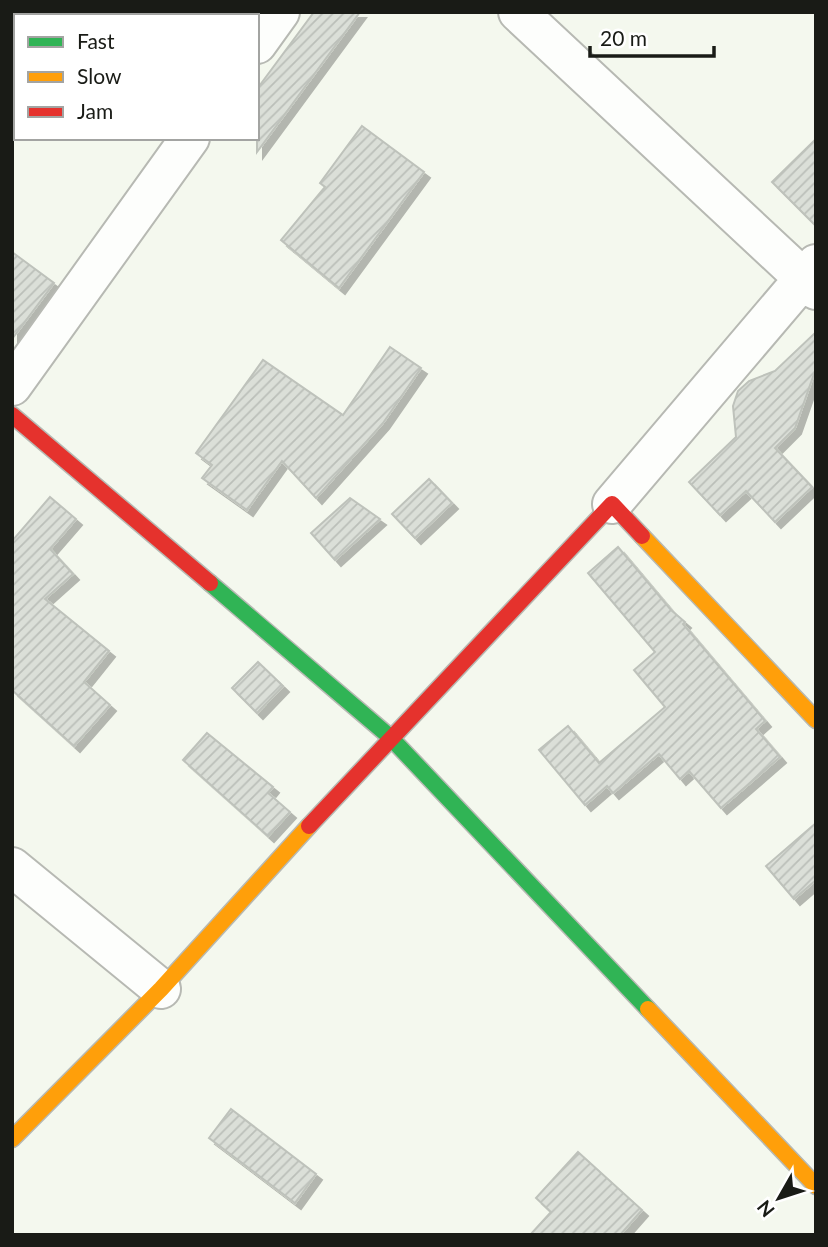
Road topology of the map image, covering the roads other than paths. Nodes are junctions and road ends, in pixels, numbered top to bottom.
1 (280, 12) edge
2 (518, 12) edge
3 (259, 41) edge
4 (189, 140) edge
5 (812, 277) edge
6 (12, 386) edge
7 (12, 415) edge
8 (612, 504) junction
9 (816, 720) edge
10 (390, 737) junction
11 (12, 867) edge
12 (161, 989) junction
13 (12, 1139) edge
14 (816, 1186) edge

1 - 3 street
2 - 5 street
4 - 6 street
5 - 8 street
7 - 10 street
8 - 9 street
8 - 10 street
10 - 12 street
10 - 14 street
11 - 12 street
12 - 13 street

